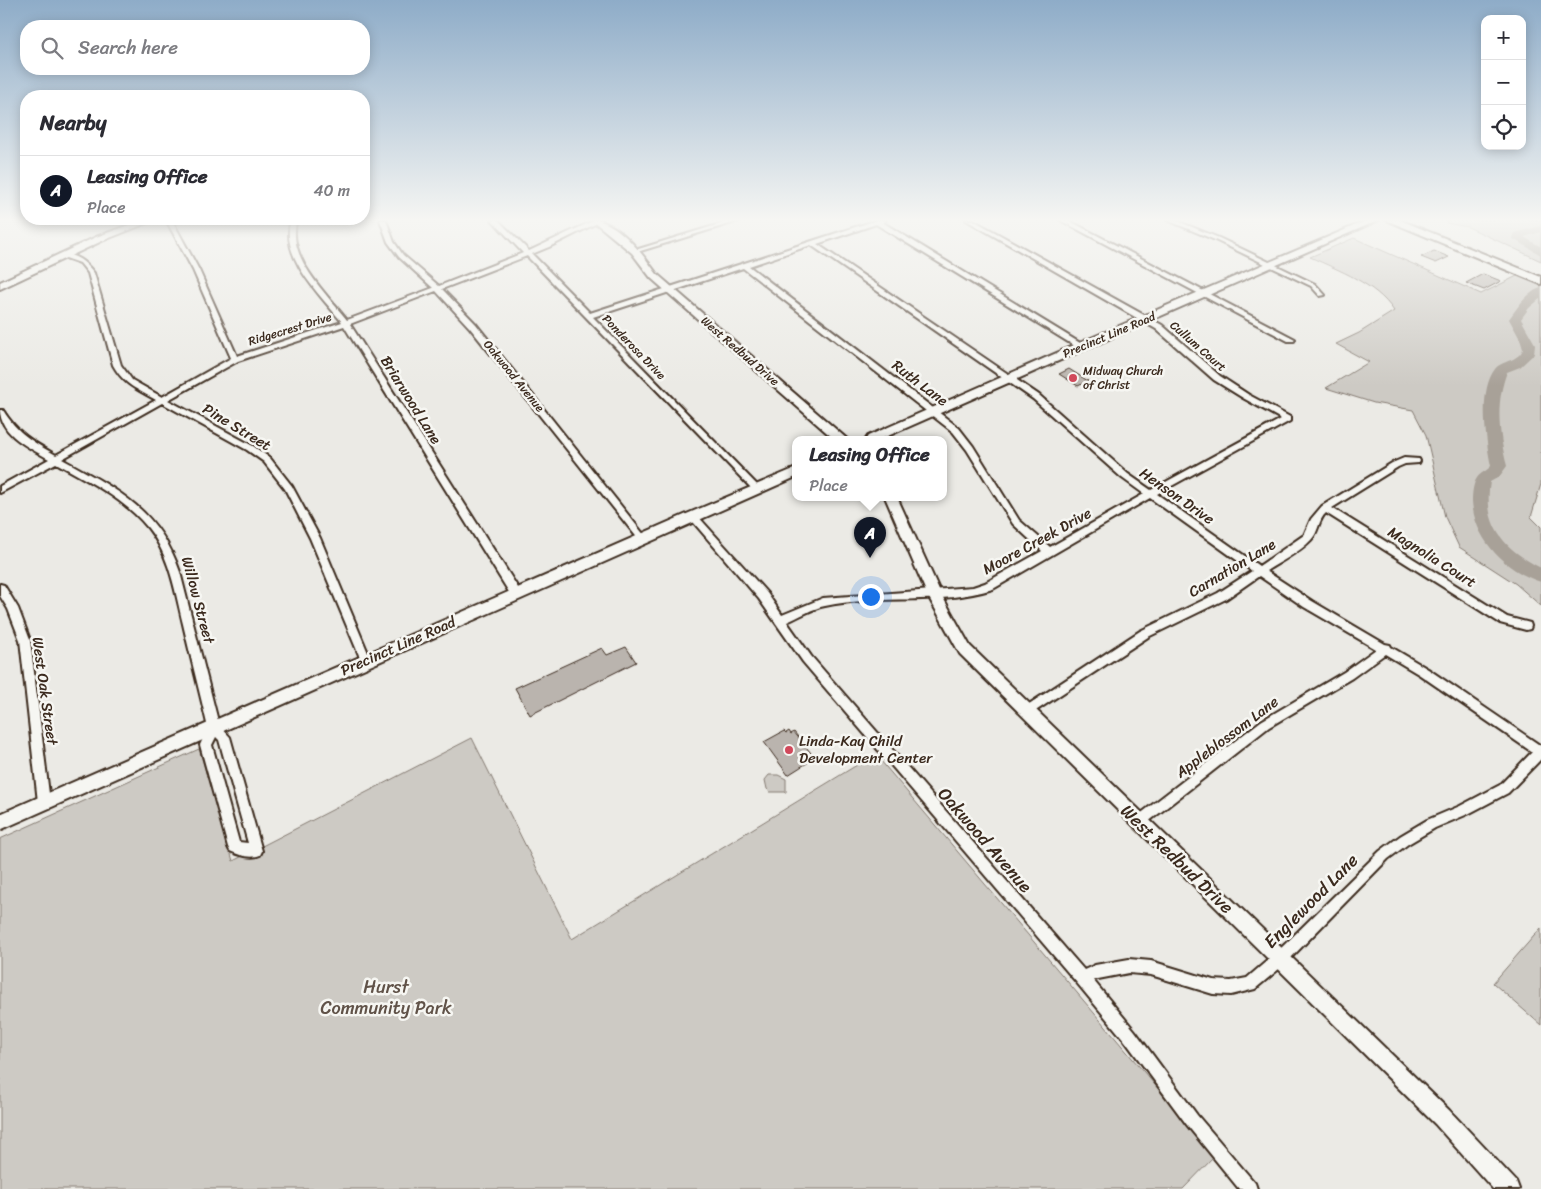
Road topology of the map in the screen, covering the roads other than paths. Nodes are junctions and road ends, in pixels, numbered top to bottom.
1 (21, 275) edge
2 (92, 275) edge
3 (198, 275) edge
4 (309, 275) edge
5 (423, 275) edge
6 (473, 275) edge
7 (549, 275) edge
8 (655, 275) edge
9 (712, 275) edge
10 (758, 275) edge
11 (861, 275) edge
12 (968, 275) edge
13 (1068, 275) edge
14 (1170, 275) edge
15 (1248, 275) edge
16 (1293, 275) edge
17 (1527, 275) edge
18 (1541, 281) edge
19 (0, 286) edge
20 (438, 289) junction
21 (670, 289) junction
22 (1206, 294) junction
23 (1322, 295) dead end
24 (588, 316) junction
25 (1146, 319) junction
26 (346, 323) junction
27 (1291, 339) dead end
28 (1081, 346) junction
29 (230, 347) junction
30 (235, 359) junction
31 (216, 369) junction
32 (1010, 378) junction
33 (161, 399) junction
34 (0, 412) edge
35 (935, 412) junction
36 (1287, 419) joint
37 (838, 436) edge
38 (879, 436) edge
39 (56, 458) junction
40 (1416, 461) dead end
41 (792, 474) edge
42 (757, 489) junction
43 (0, 490) edge
44 (1150, 494) junction
45 (893, 501) edge
46 (1325, 508) junction
47 (693, 516) junction
48 (642, 538) junction
49 (1049, 552) junction
50 (1259, 571) junction
51 (0, 588) edge
52 (516, 594) junction
53 (934, 596) junction
54 (779, 621) junction
55 (1526, 626) dead end
56 (1386, 648) junction
57 (366, 660) junction
58 (1027, 711) junction
59 (214, 728) junction
60 (1541, 751) edge
61 (44, 802) junction
62 (0, 822) edge
63 (1139, 822) junction
64 (1280, 959) junction
65 (1082, 978) junction
66 (1249, 1189) edge
67 (1508, 1189) edge

1 - 19 main road
2 - 33 street, Pine Street
3 - 29 street
4 - 26 street, Briarwood Lane
5 - 20 street, Oakwood Avenue
6 - 20 street, Ridgecrest Drive
7 - 24 street, Ponderosa Drive
8 - 21 main road, West Redbud Drive
9 - 21 street
10 - 35 street, Ruth Lane
11 - 32 street, Henson Drive
12 - 28 street
13 - 25 street, Cullum Court
14 - 22 street
15 - 22 main road, Precinct Line Road
16 - 23 street
17 - 18 main road
20 - 26 street, Ridgecrest Drive
20 - 48 street, Oakwood Avenue
21 - 24 street
21 - 37 main road, West Redbud Drive
22 - 25 main road, Precinct Line Road
22 - 27 street
24 - 42 street, Ponderosa Drive
25 - 28 main road, Precinct Line Road
25 - 36 street, Cullum Court
26 - 30 street, Ridgecrest Drive
26 - 52 street, Briarwood Lane
28 - 32 main road, Precinct Line Road
29 - 30 street
29 - 31 street
30 - 31 street, Ridgecrest Drive
31 - 33 street, Ridgecrest Drive
32 - 35 main road, Precinct Line Road
32 - 44 street, Henson Drive
33 - 39 street, Ridgecrest Drive
33 - 57 street, Pine Street
34 - 39 street, Willow Street
35 - 38 main road, Precinct Line Road
35 - 49 street, Ruth Lane
36 - 44 street, Moore Creek Drive
39 - 43 street, Ridgecrest Drive
39 - 59 street, Willow Street
40 - 46 street
41 - 42 main road, Precinct Line Road
42 - 47 main road, Precinct Line Road
44 - 49 street, Moore Creek Drive
44 - 50 street, Henson Drive
45 - 53 main road, West Redbud Drive
46 - 50 street, Carnation Lane
46 - 55 street, Magnolia Court
47 - 48 main road, Precinct Line Road
47 - 54 street, Oakwood Avenue
48 - 52 main road, Precinct Line Road
49 - 53 street, Moore Creek Drive
50 - 56 street, Henson Drive
50 - 58 street, Carnation Lane
51 - 61 street, West Oak Street
52 - 57 main road, Precinct Line Road
53 - 54 street, Moore Creek Drive
53 - 58 main road, West Redbud Drive
54 - 65 street, Oakwood Avenue
56 - 60 street, Henson Drive
56 - 63 street, Appleblossom Lane
57 - 59 main road, Precinct Line Road
58 - 63 main road, West Redbud Drive
59 - 59 street, Willow Street
59 - 61 main road, Precinct Line Road
60 - 64 street, Englewood Lane
61 - 62 main road, Precinct Line Road
63 - 64 main road, West Redbud Drive
64 - 65 street, Englewood Lane
64 - 67 main road, West Redbud Drive
65 - 66 street, Oakwood Avenue

